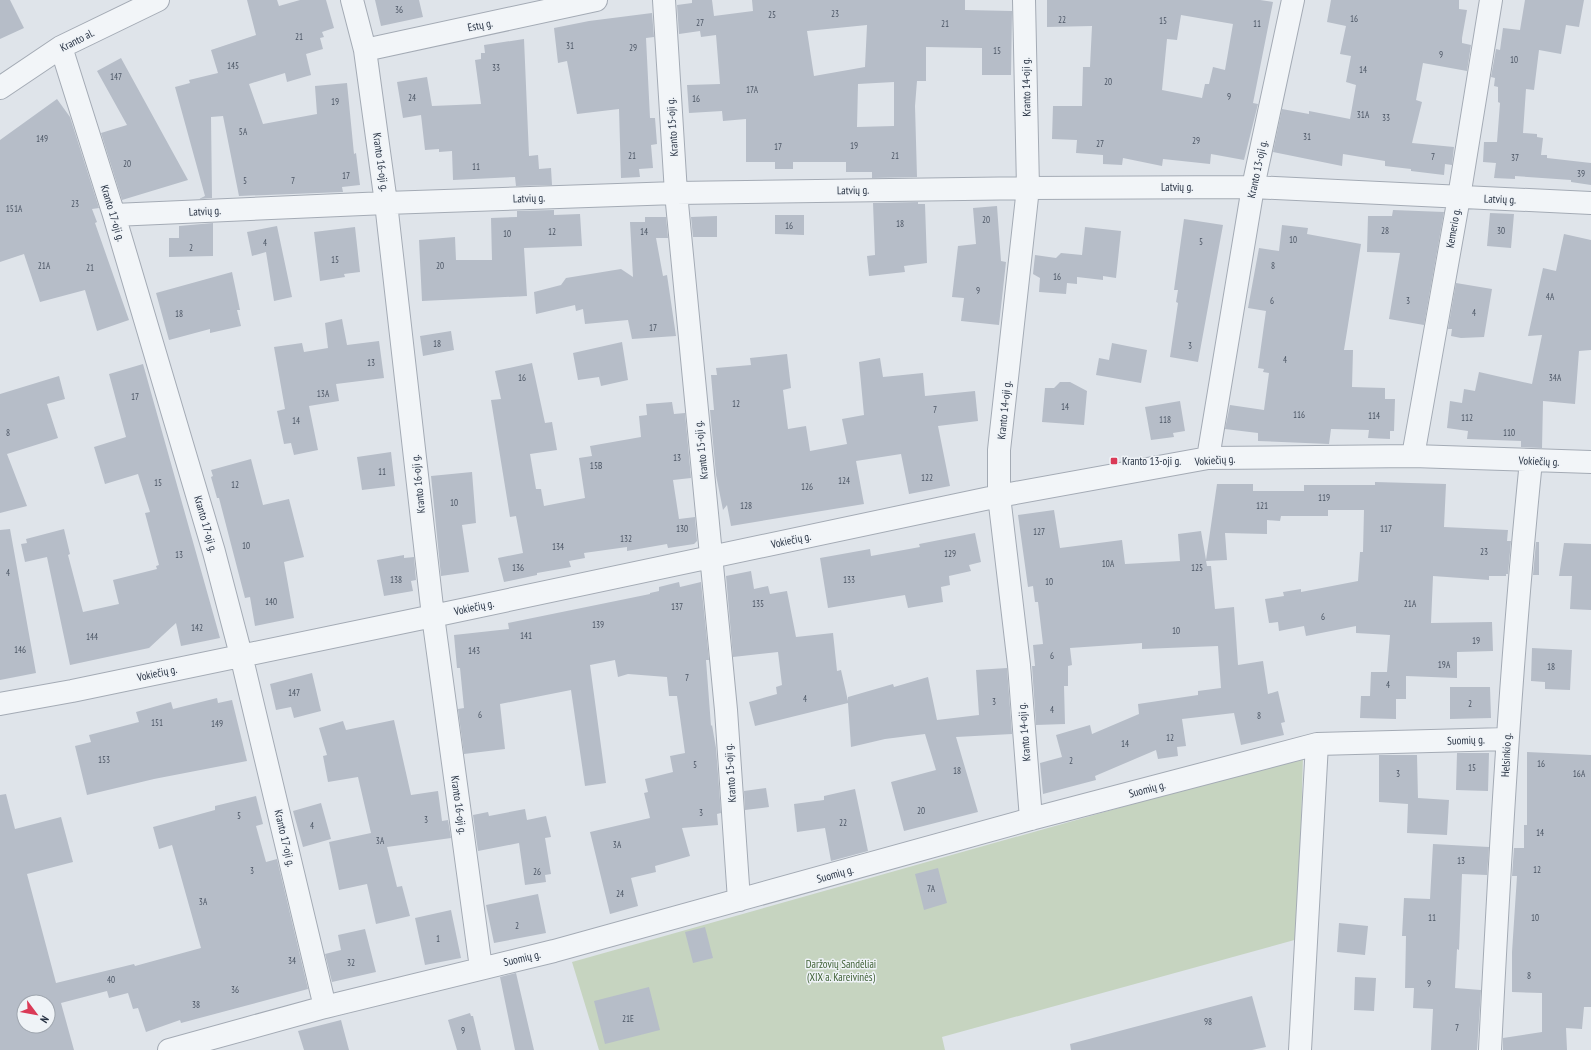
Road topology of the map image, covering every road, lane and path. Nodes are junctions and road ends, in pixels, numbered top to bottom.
1 (158, 0) edge
2 (352, 0) edge
3 (596, 0) edge
4 (664, 0) edge
5 (1024, 0) edge
6 (1293, 0) edge
7 (1491, 0) edge
8 (61, 47) junction
9 (365, 50) junction
10 (0, 88) edge
11 (1253, 187) junction
12 (1028, 188) junction
13 (676, 193) junction
14 (1459, 198) junction
15 (386, 203) junction
16 (1591, 203) edge
17 (114, 215) junction
18 (1413, 456) junction
19 (1208, 458) junction
20 (1532, 461) junction
21 (1591, 462) edge
22 (999, 496) junction
23 (712, 557) junction
24 (433, 616) junction
25 (241, 655) junction
26 (0, 703) edge
27 (1507, 739) junction
28 (1317, 744) junction
29 (1031, 819) junction
30 (739, 900) junction
31 (481, 968) junction
32 (326, 1007) junction
33 (169, 1050) edge
34 (1300, 1050) edge
35 (1490, 1050) edge

1 - 8 street, Kranto al.
2 - 9 street, Kranto 16-oji g.
3 - 9 street, Estų g.
4 - 13 street, Kranto 15-oji g.
5 - 12 street, Kranto 14-oji g.
6 - 11 street, Kranto 13-oji g.
7 - 14 street, Kemerio g.
8 - 10 street, Kranto al.
8 - 17 street, Kranto 17-oji g.
9 - 15 street, Kranto 16-oji g.
11 - 12 street, Latvių g.
11 - 14 street, Latvių g.
11 - 19 street, Kranto 13-oji g.
12 - 13 street, Latvių g.
12 - 22 street, Kranto 14-oji g.
13 - 15 street, Latvių g.
13 - 23 street, Kranto 15-oji g.
14 - 16 street, Latvių g.
14 - 18 street, Kemerio g.
15 - 17 street, Latvių g.
15 - 24 street, Kranto 16-oji g.
17 - 25 street, Kranto 17-oji g.
18 - 19 street, Vokiečių g.
18 - 20 street, Vokiečių g.
19 - 22 street, Vokiečių g.
20 - 21 street, Vokiečių g.
20 - 27 street, Helsinkio g.
22 - 23 street, Vokiečių g.
22 - 29 street, Kranto 14-oji g.
23 - 24 street, Vokiečių g.
23 - 30 street, Kranto 15-oji g.
24 - 25 street, Vokiečių g.
24 - 31 street, Kranto 16-oji g.
25 - 26 street, Vokiečių g.
25 - 32 street, Kranto 17-oji g.
27 - 28 street, Suomių g.
27 - 35 street, Helsinkio g.
28 - 29 street, Suomių g.
28 - 34 street
29 - 30 street, Suomių g.
30 - 31 street, Suomių g.
31 - 32 street, Suomių g.
32 - 33 street, Suomių g.

